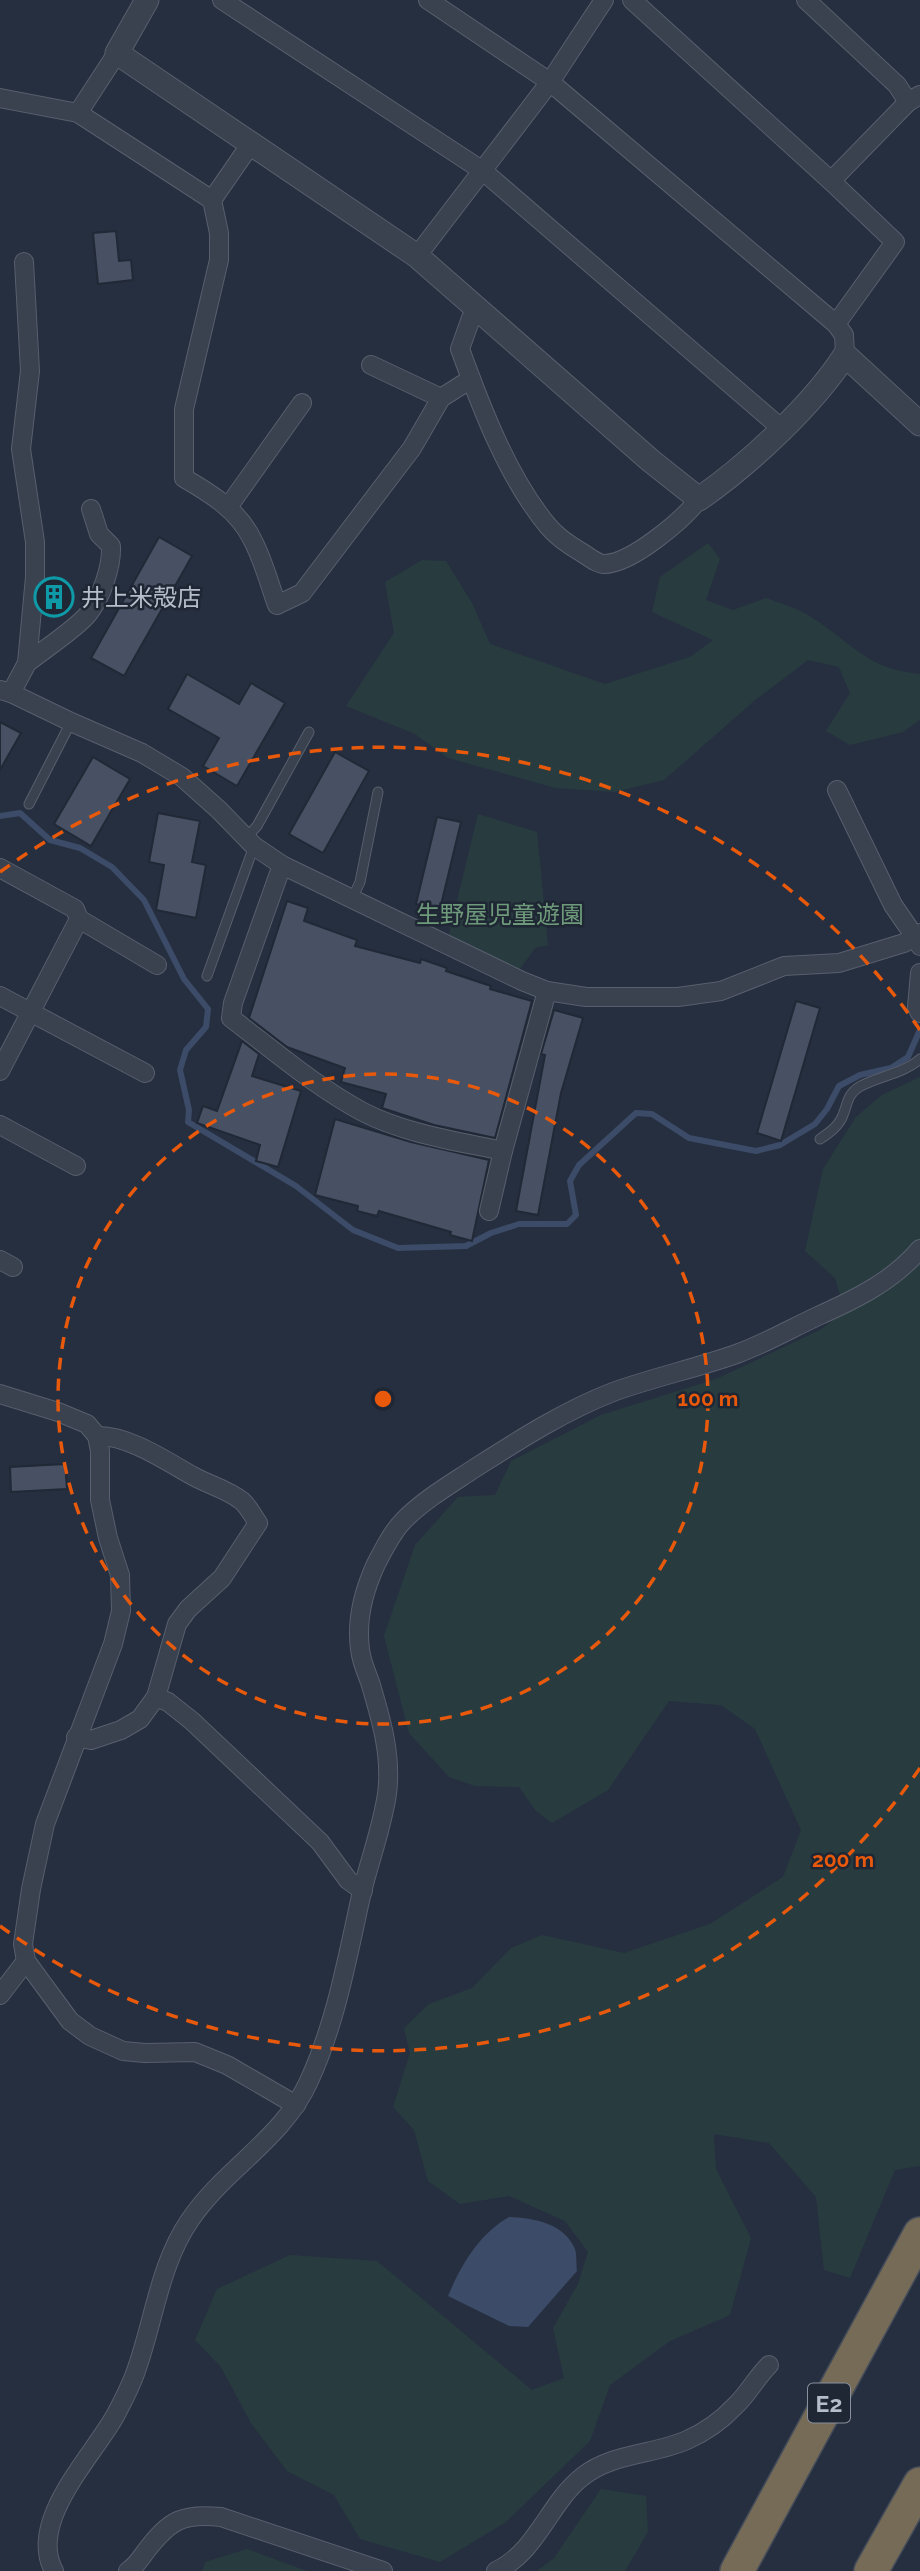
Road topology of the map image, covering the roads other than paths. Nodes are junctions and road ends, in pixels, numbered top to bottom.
1 (222, 0) edge
2 (428, 0) edge
3 (604, 0) edge
4 (632, 0) edge
5 (806, 0) edge
6 (142, 2) edge
7 (117, 53) junction
8 (550, 82) junction
9 (0, 98) edge
10 (914, 99) edge
11 (78, 113) junction
12 (250, 145) junction
13 (483, 171) junction
14 (831, 181) junction
15 (212, 200) junction
16 (417, 256) junction
17 (24, 262) dead end
18 (478, 309) junction
19 (836, 324) junction
20 (845, 355) junction
21 (372, 365) dead end
22 (471, 379) junction
23 (441, 398) junction
24 (302, 403) dead end
25 (920, 424) edge
26 (781, 428) junction
27 (699, 499) junction
28 (228, 508) junction
29 (90, 509) dead end
30 (27, 663) junction
31 (5, 691) edge
32 (71, 722) junction
33 (309, 732) dead end
34 (837, 790) dead end
35 (378, 792) dead end
36 (29, 804) dead end
37 (250, 842) junction
38 (282, 865) junction
39 (0, 868) edge
40 (352, 899) junction
41 (79, 919) junction
42 (918, 939) edge
43 (157, 965) dead end
44 (920, 973) edge
45 (207, 976) dead end
46 (547, 991) junction
47 (0, 996) edge
48 (31, 1013) junction
49 (920, 1013) edge
50 (920, 1059) edge
51 (0, 1071) edge
52 (145, 1073) dead end
53 (0, 1125) edge
54 (820, 1139) dead end
55 (503, 1151) junction
56 (76, 1166) dead end
57 (489, 1211) dead end
58 (920, 1249) edge
59 (0, 1394) edge
60 (97, 1436) junction
61 (156, 1697) junction
62 (76, 1737) junction
63 (363, 1891) junction
64 (26, 1961) junction
65 (0, 1995) edge
66 (296, 2105) junction
67 (920, 2234) edge
68 (769, 2365) dead end
69 (920, 2484) edge
70 (54, 2571) edge
71 (128, 2571) edge
72 (383, 2571) edge
73 (496, 2571) edge
74 (737, 2571) edge
75 (872, 2571) edge

1 - 13 street
2 - 8 street
3 - 8 street
4 - 14 street
5 - 10 street
6 - 7 street
7 - 11 street
7 - 12 street
8 - 13 street
8 - 19 street
9 - 11 street
10 - 14 street
11 - 15 street
12 - 15 street
12 - 16 street
13 - 16 street
13 - 26 street
14 - 19 street
15 - 28 street
16 - 18 street
17 - 30 street
18 - 22 street
18 - 27 street
19 - 20 street
20 - 25 street
20 - 26 street
21 - 23 street
22 - 23 street
22 - 27 street
23 - 28 street
24 - 28 street
26 - 27 street
29 - 30 street
30 - 31 street
31 - 32 street
32 - 36 lane
32 - 37 street
33 - 37 lane
34 - 42 street
35 - 40 lane
37 - 38 street
37 - 45 lane
38 - 40 street
38 - 55 street
39 - 41 street
40 - 46 street
41 - 43 street
41 - 48 street
42 - 46 street
44 - 49 street
46 - 55 street
47 - 48 street
48 - 51 street
48 - 52 street
50 - 54 lane
53 - 56 street
55 - 57 street
58 - 63 street
59 - 60 street
60 - 61 street
60 - 62 street
61 - 62 street
61 - 63 street
62 - 64 street
63 - 66 street
64 - 65 street
64 - 66 street
66 - 70 street
67 - 74 highway, E2
68 - 73 street
69 - 75 highway
71 - 72 street

